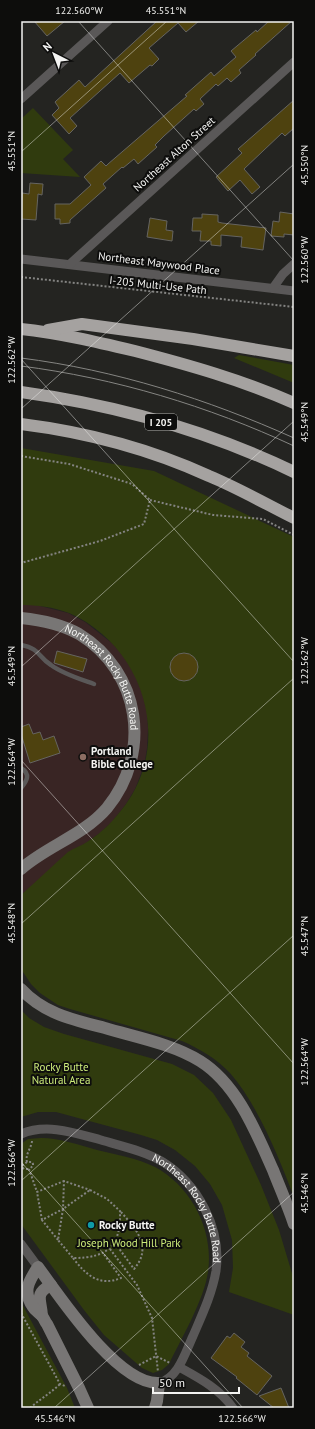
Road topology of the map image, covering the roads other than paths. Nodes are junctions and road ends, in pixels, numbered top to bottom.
1 (108, 21) edge
2 (294, 62) edge
3 (21, 99) edge
4 (21, 259) edge
5 (70, 264) junction
6 (294, 264) edge
7 (273, 288) junction
8 (294, 291) edge
9 (21, 329) edge
10 (41, 331) junction
11 (294, 356) edge
12 (21, 392) edge
13 (294, 403) edge
14 (21, 424) edge
15 (294, 472) edge
16 (294, 518) edge
17 (21, 618) edge
18 (21, 645) edge
19 (94, 684) dead end
20 (21, 768) edge
21 (21, 788) edge
22 (23, 865) edge
23 (21, 990) edge
24 (21, 1134) edge
25 (294, 1224) edge
26 (21, 1244) edge
27 (38, 1267) junction
28 (51, 1285) junction
29 (42, 1316) junction
30 (179, 1367) junction
31 (159, 1383) junction
32 (88, 1408) edge
33 (155, 1408) edge
34 (233, 1408) edge

1 - 3 street
2 - 5 street, Northeast Alton Street
4 - 5 street, Northeast Maywood Place
5 - 7 street, Northeast Maywood Place
6 - 7 street
7 - 8 street, Northeast Maywood Place
9 - 10 highway
10 - 11 highway
10 - 13 highway
12 - 15 highway, I 205
14 - 16 highway
17 - 22 street, Northeast Rocky Butte Road
18 - 19 lane
20 - 21 lane
23 - 25 street
24 - 30 street, Northeast Rocky Butte Road
26 - 27 street
27 - 28 street
27 - 29 street
28 - 29 street
28 - 31 street
29 - 32 street
30 - 31 street, Northeast Rocky Butte Road
30 - 34 street
31 - 33 street

